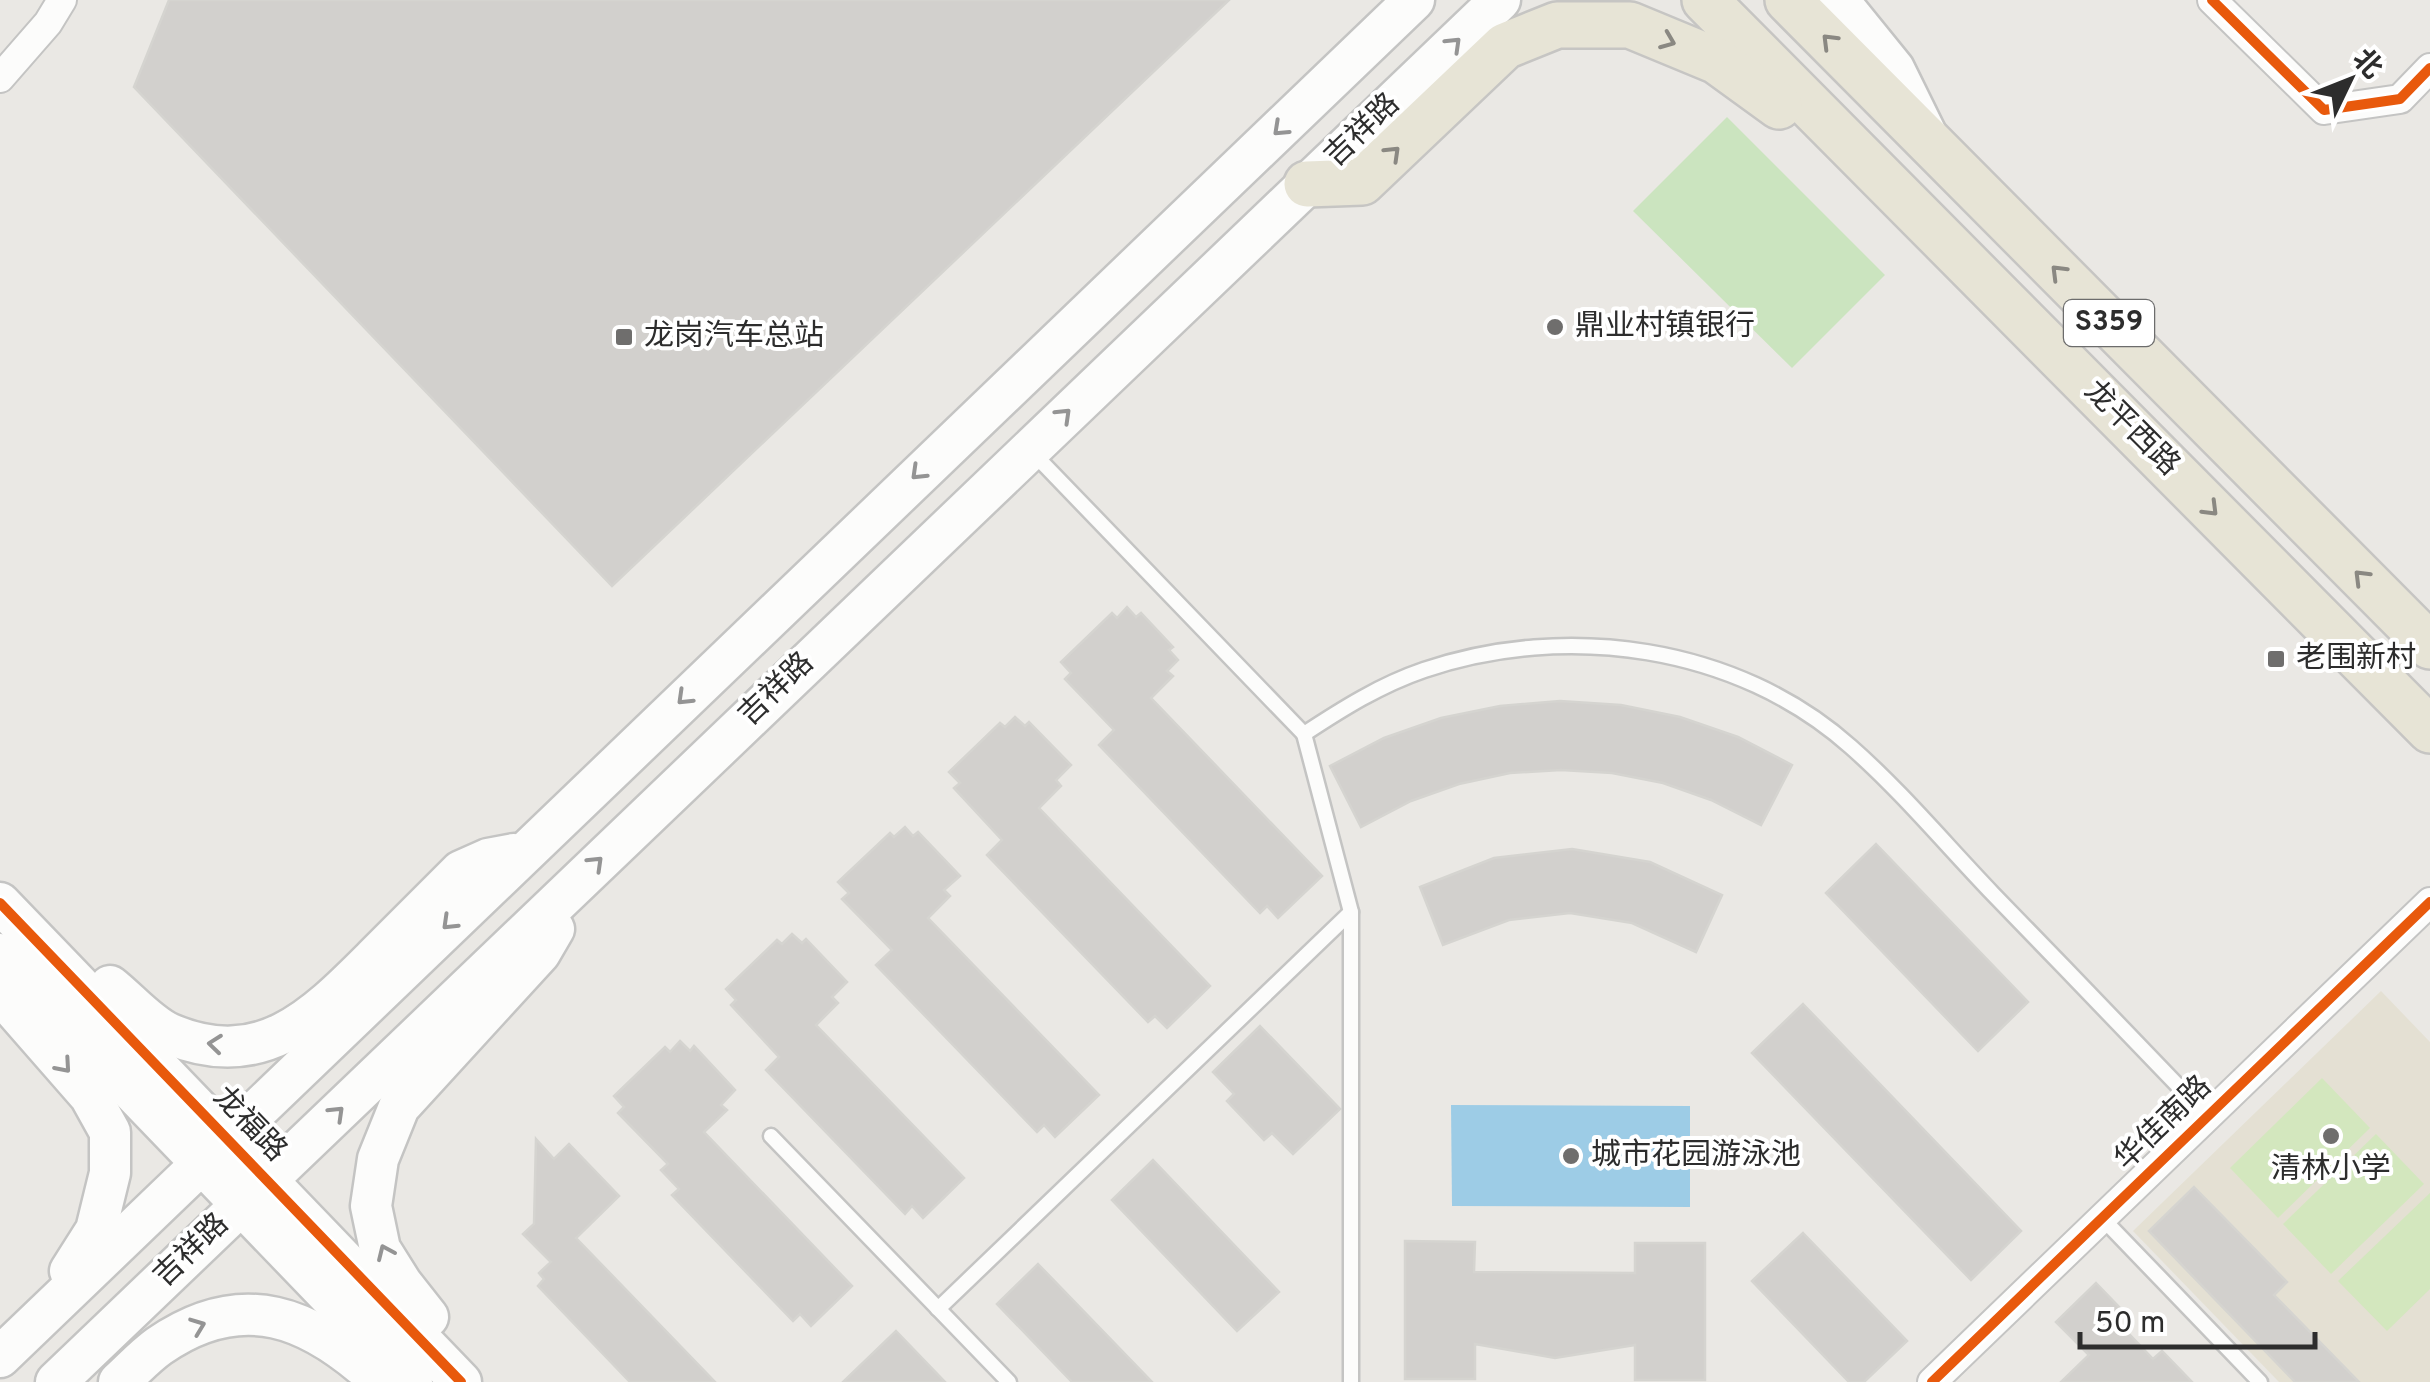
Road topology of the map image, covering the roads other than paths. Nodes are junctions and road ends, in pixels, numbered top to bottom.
1 (62, 0) edge
2 (1414, 0) edge
3 (1500, 0) edge
4 (1706, 0) edge
5 (1788, 0) edge
6 (1838, 0) edge
7 (2212, 0) edge
8 (1378, 19) edge
9 (2430, 68) edge
10 (0, 78) edge
11 (1929, 142) junction
12 (1307, 184) junction
13 (1896, 192) junction
14 (1029, 449) junction
15 (2430, 646) edge
16 (2430, 730) edge
17 (1304, 734) junction
18 (523, 853) junction
19 (560, 897) junction
20 (2430, 902) edge
21 (0, 903) edge
22 (1351, 912) junction
23 (16, 946) edge
24 (0, 993) edge
25 (2208, 1117) junction
26 (771, 1136) dead end
27 (214, 1151) junction
28 (254, 1193) junction
29 (2103, 1218) junction
30 (938, 1309) junction
31 (34, 1324) junction
32 (0, 1357) edge
33 (56, 1382) edge
34 (120, 1382) edge
35 (382, 1382) edge
36 (412, 1382) edge
37 (461, 1382) edge
38 (488, 1382) edge
39 (1008, 1382) edge
40 (1351, 1382) edge
41 (1932, 1382) edge
42 (2260, 1382) edge

1 - 10 street
2 - 8 main road, 吉祥路
12 -> 3 main road, 吉祥路
4 - 13 main road, 龙平西路 / S359
11 -> 5 main road, 龙平西路 / S359
6 - 11 main road
7 - 9 street
8 -> 18 main road, 吉祥路
15 -> 11 main road, 龙平西路 / S359
12 -> 13 main road
14 -> 12 main road, 吉祥路
13 -> 16 main road, 龙平西路 / S359
14 - 17 lane
19 -> 14 main road, 吉祥路
17 - 22 lane
17 - 25 lane
18 -> 23 main road
18 -> 27 main road, 吉祥路
28 -> 19 main road, 吉祥路
38 -> 19 main road
20 - 25 street, 华佳南路
21 - 23 main road, 龙福路
22 - 30 lane
22 - 40 lane
23 - 27 main road, 龙福路
24 -> 31 main road
25 - 29 street, 华佳南路
26 - 30 lane
27 - 28 main road, 龙福路
27 - 31 main road, 吉祥路
28 - 33 main road, 吉祥路
28 - 36 main road, 龙福路
28 - 37 main road, 龙福路
29 - 41 street, 华佳南路
29 - 42 lane
30 - 39 lane
31 - 32 main road, 吉祥路
34 -> 35 main road

